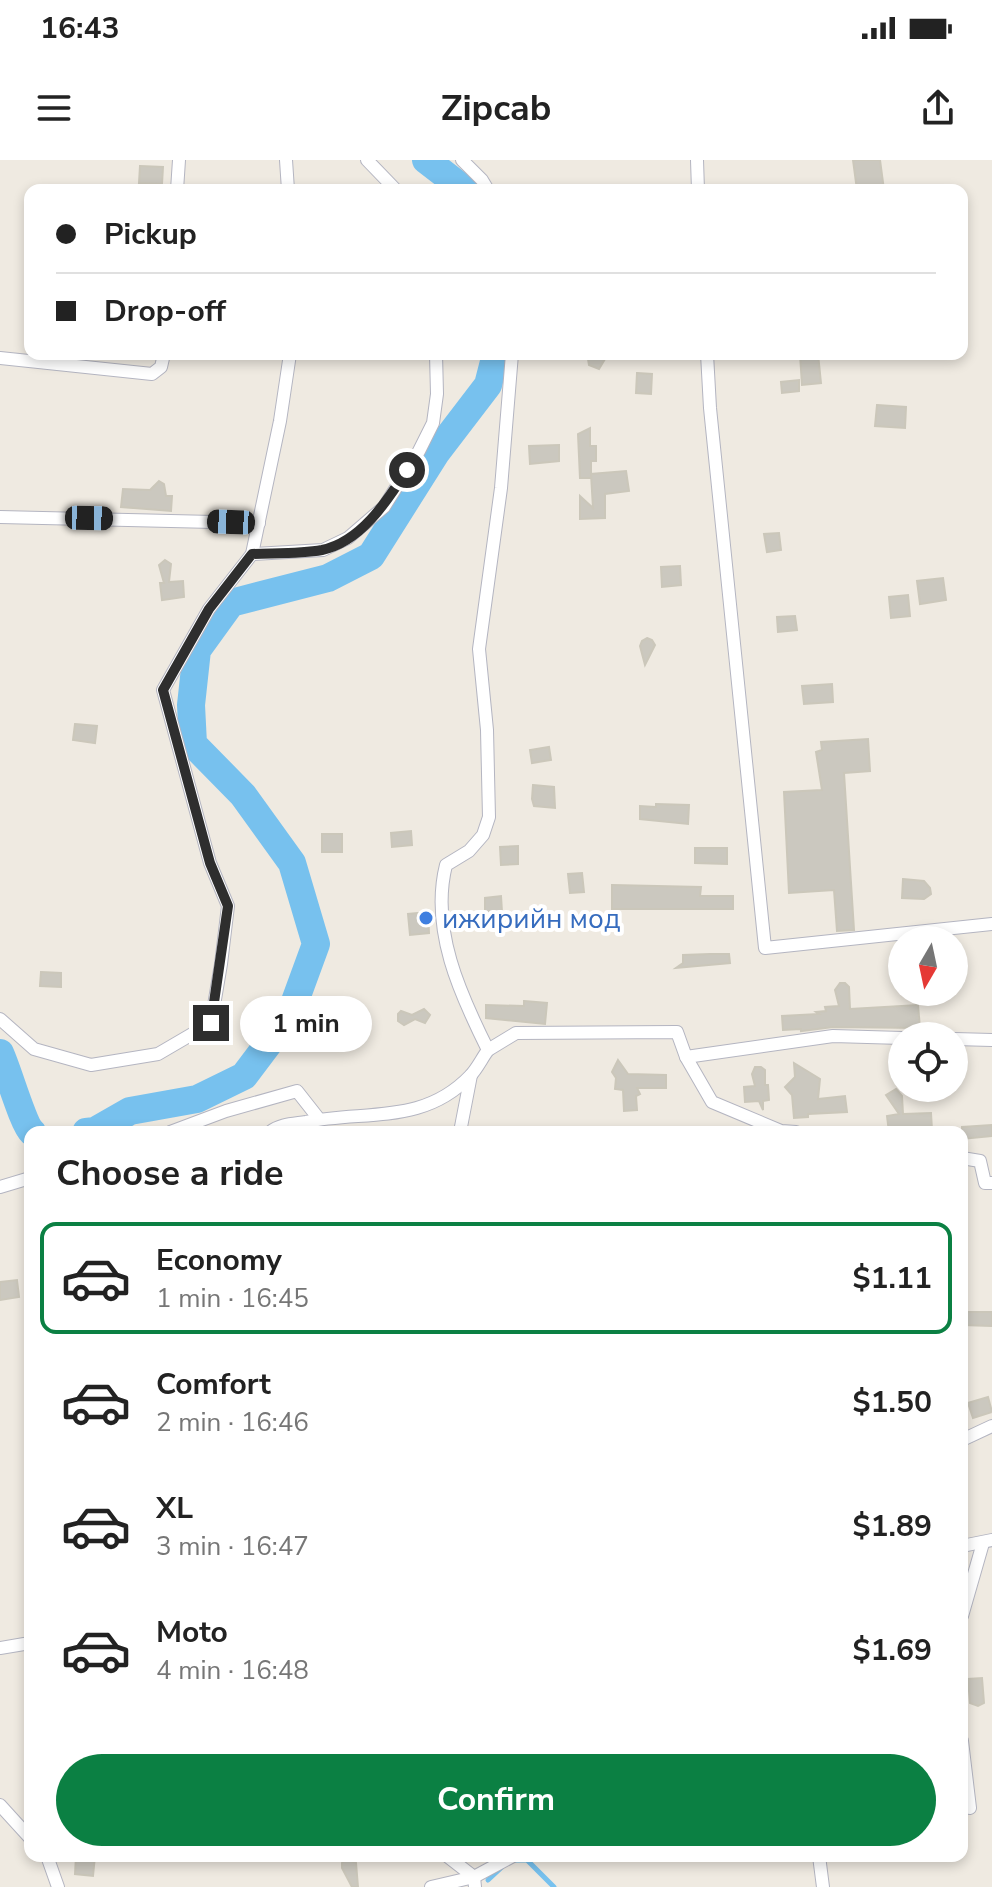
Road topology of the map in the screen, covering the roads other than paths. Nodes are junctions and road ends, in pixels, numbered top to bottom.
1 (179, 160) edge
2 (286, 160) edge
3 (367, 160) edge
4 (462, 160) edge
5 (697, 160) edge
6 (177, 184) edge
7 (288, 184) edge
8 (390, 184) edge
9 (484, 184) edge
10 (698, 184) edge
11 (0, 358) edge
12 (163, 360) edge
13 (289, 360) edge
14 (436, 360) edge
15 (512, 360) edge
16 (707, 360) edge
17 (0, 517) edge
18 (259, 523) junction
19 (252, 554) junction
20 (992, 924) edge
21 (0, 1019) edge
22 (888, 1038) edge
23 (968, 1039) edge
24 (992, 1040) edge
25 (488, 1050) junction
26 (686, 1057) junction
27 (471, 1075) junction
28 (319, 1119) junction
29 (186, 1126) edge
30 (281, 1126) edge
31 (461, 1126) edge
32 (767, 1126) edge
33 (968, 1159) edge
34 (24, 1180) edge
35 (992, 1183) edge
36 (0, 1187) edge
37 (992, 1426) edge
38 (968, 1437) edge
39 (987, 1541) edge
40 (968, 1598) edge
41 (24, 1644) edge
42 (0, 1648) edge
43 (968, 1791) edge
44 (0, 1805) edge
45 (970, 1808) dead end
46 (24, 1831) edge
47 (49, 1862) edge
48 (453, 1862) edge
49 (503, 1862) edge
50 (820, 1862) edge
51 (474, 1882) edge
52 (58, 1887) edge
53 (431, 1887) edge
54 (823, 1887) edge

1 - 6 street
2 - 7 street
3 - 8 street
4 - 9 street
5 - 10 street
11 - 12 street
13 - 18 street
14 - 19 street
15 - 25 street
16 - 20 street
17 - 18 street
18 - 19 street
19 - 21 street
22 - 26 street
23 - 24 street
25 - 26 street
25 - 27 street
26 - 32 street
27 - 28 street
27 - 31 street
28 - 29 street
28 - 30 street
33 - 35 street
34 - 36 street
37 - 38 street
39 - 40 street
41 - 42 street
43 - 45 street
44 - 46 street
47 - 52 street
48 - 51 street
49 - 51 street
50 - 54 street
51 - 53 street

